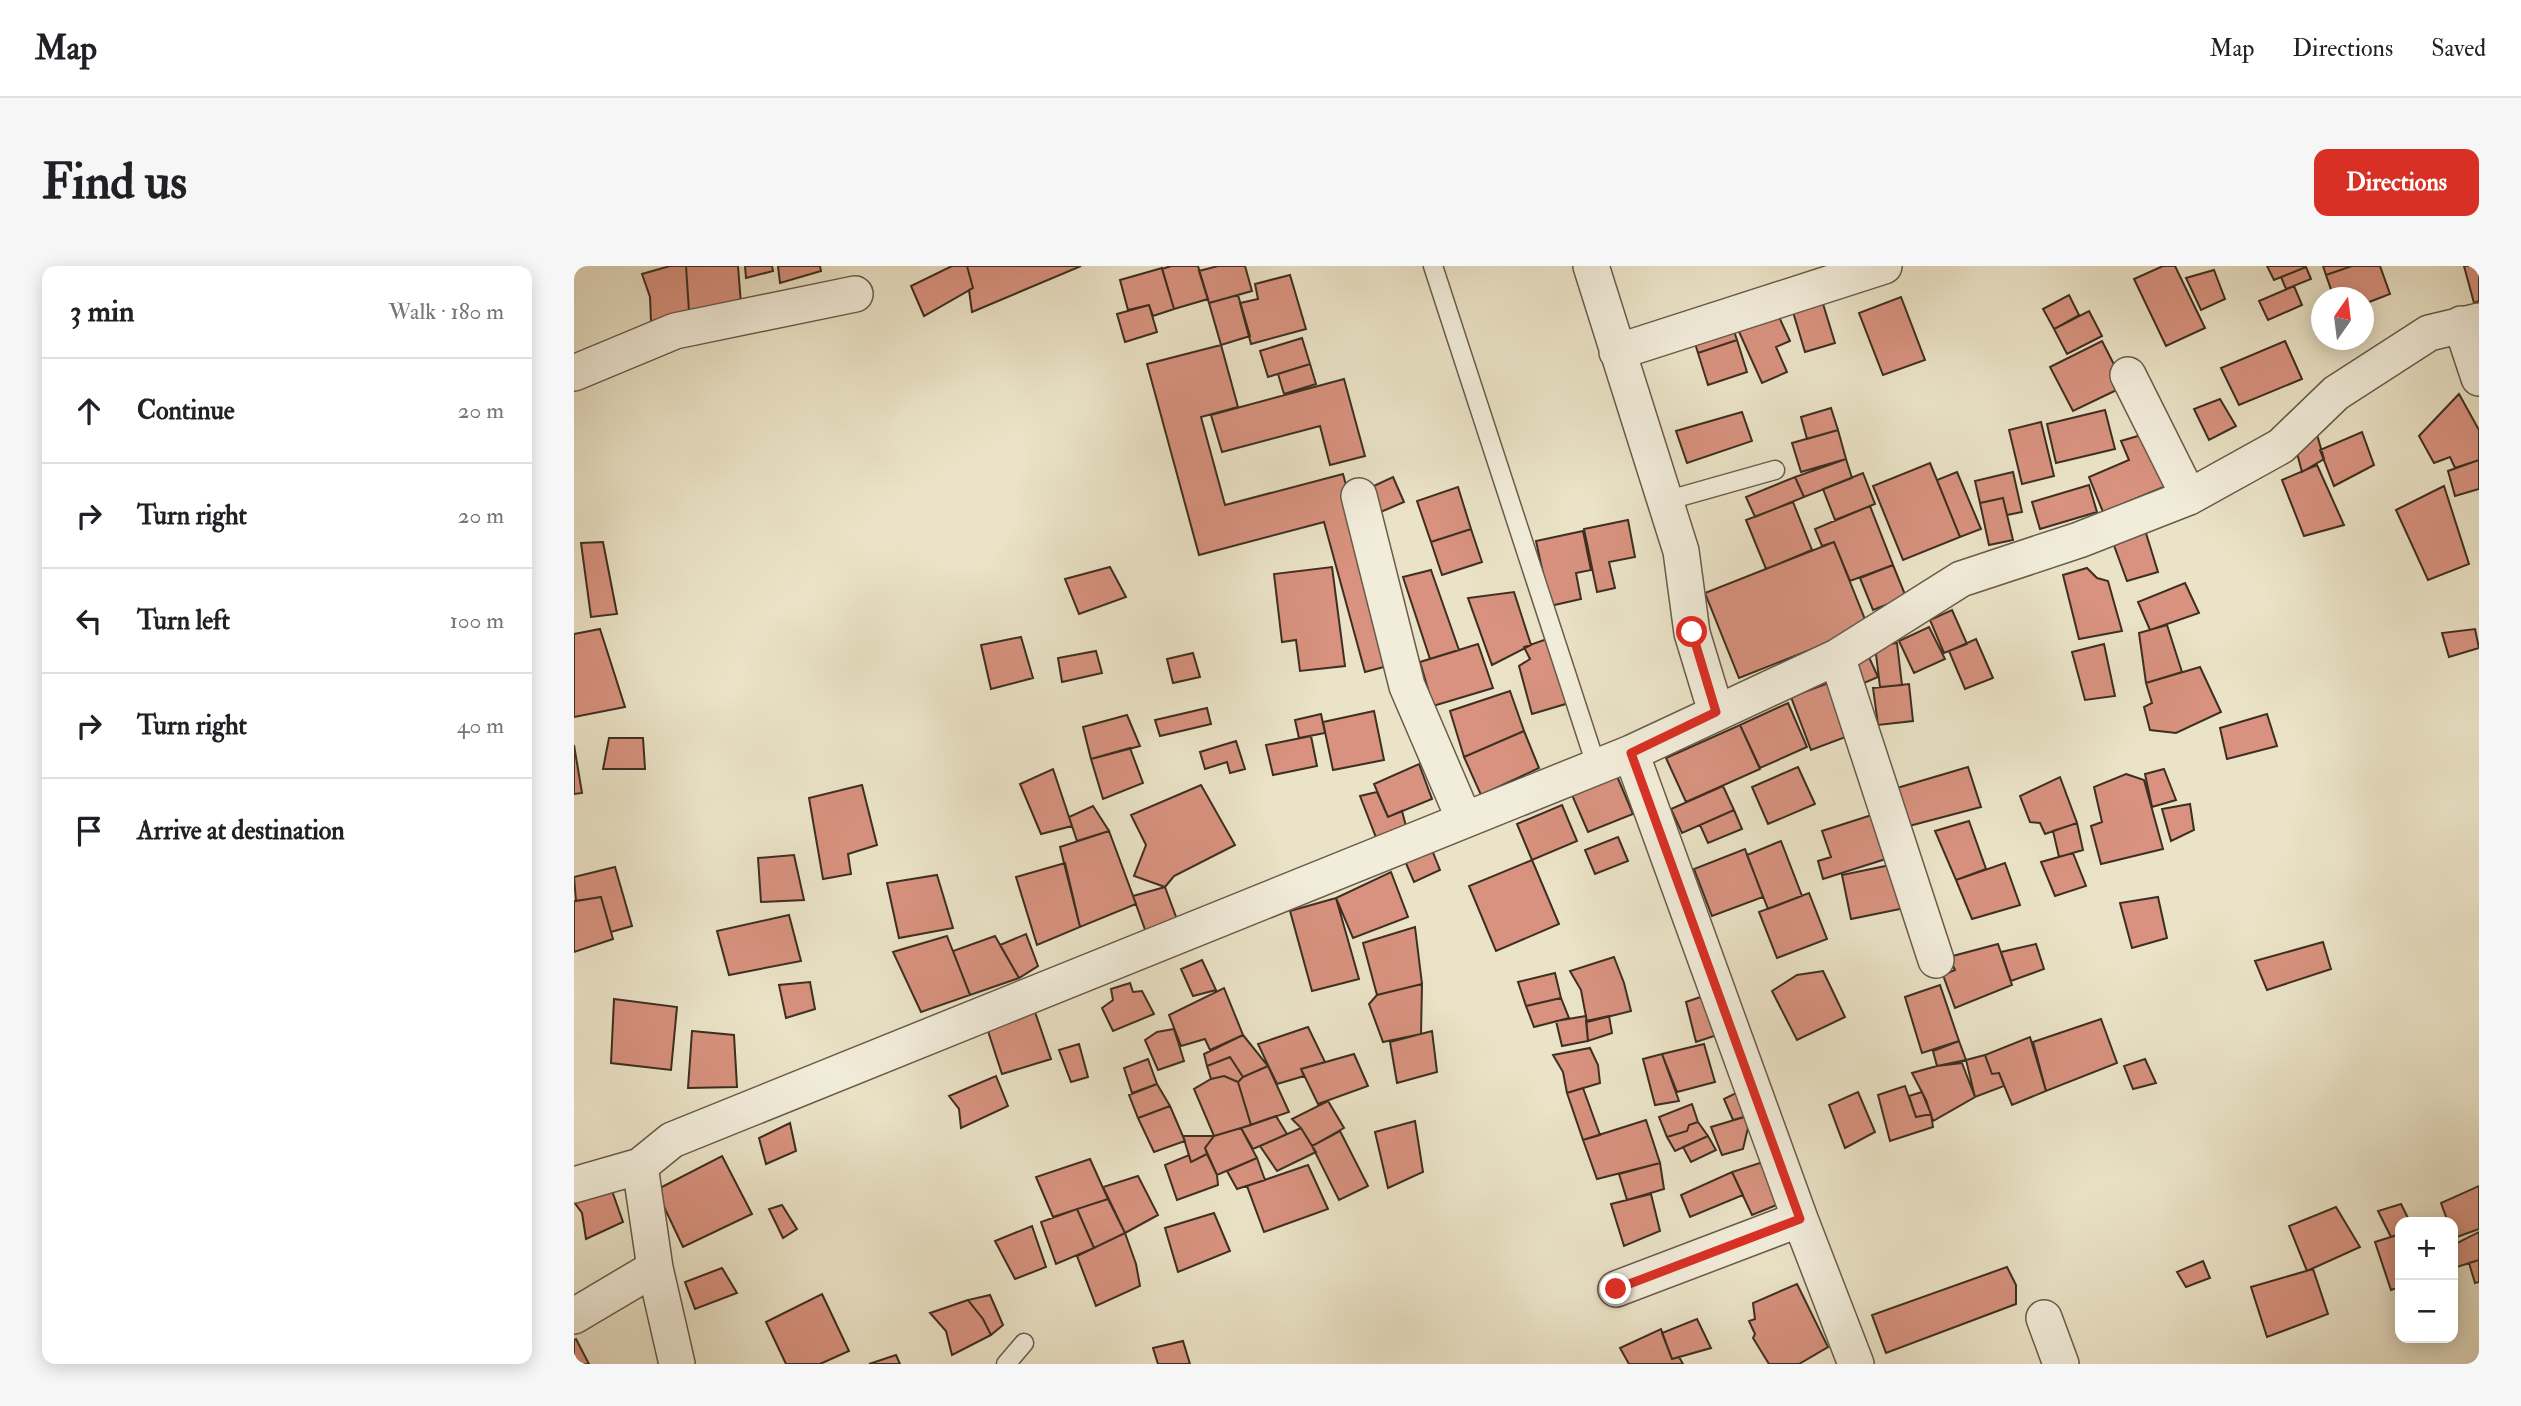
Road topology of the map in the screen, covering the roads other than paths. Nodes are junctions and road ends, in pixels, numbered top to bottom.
1 (1433, 266) edge
2 (1591, 266) edge
3 (1884, 266) edge
4 (855, 294) dead end
5 (2470, 322) edge
6 (1617, 352) junction
7 (574, 373) edge
8 (2129, 375) dead end
9 (2479, 378) edge
10 (1775, 470) dead end
11 (1359, 496) dead end
12 (2189, 497) junction
13 (1665, 501) junction
14 (1837, 657) junction
15 (1716, 712) junction
16 (1631, 753) junction
17 (1596, 765) junction
18 (1464, 819) junction
19 (1936, 960) dead end
20 (640, 1166) junction
21 (574, 1185) edge
22 (1800, 1219) junction
23 (655, 1268) junction
24 (1616, 1289) dead end
25 (574, 1317) edge
26 (2044, 1318) dead end
27 (1024, 1343) dead end
28 (677, 1364) edge
29 (1006, 1364) edge
30 (1856, 1364) edge
31 (2061, 1364) edge

1 - 17 lane
2 - 6 street
3 - 6 street
4 - 7 street
5 - 9 street
5 - 12 street
6 - 13 street
8 - 12 street
10 - 13 lane
11 - 18 street
12 - 14 street
13 - 15 street
14 - 15 street
14 - 19 street
15 - 16 street
16 - 17 street
16 - 22 street
17 - 18 street
18 - 20 street
20 - 21 street
20 - 23 street
22 - 24 street
22 - 30 street
23 - 25 street
23 - 28 street
26 - 31 street
27 - 29 lane

